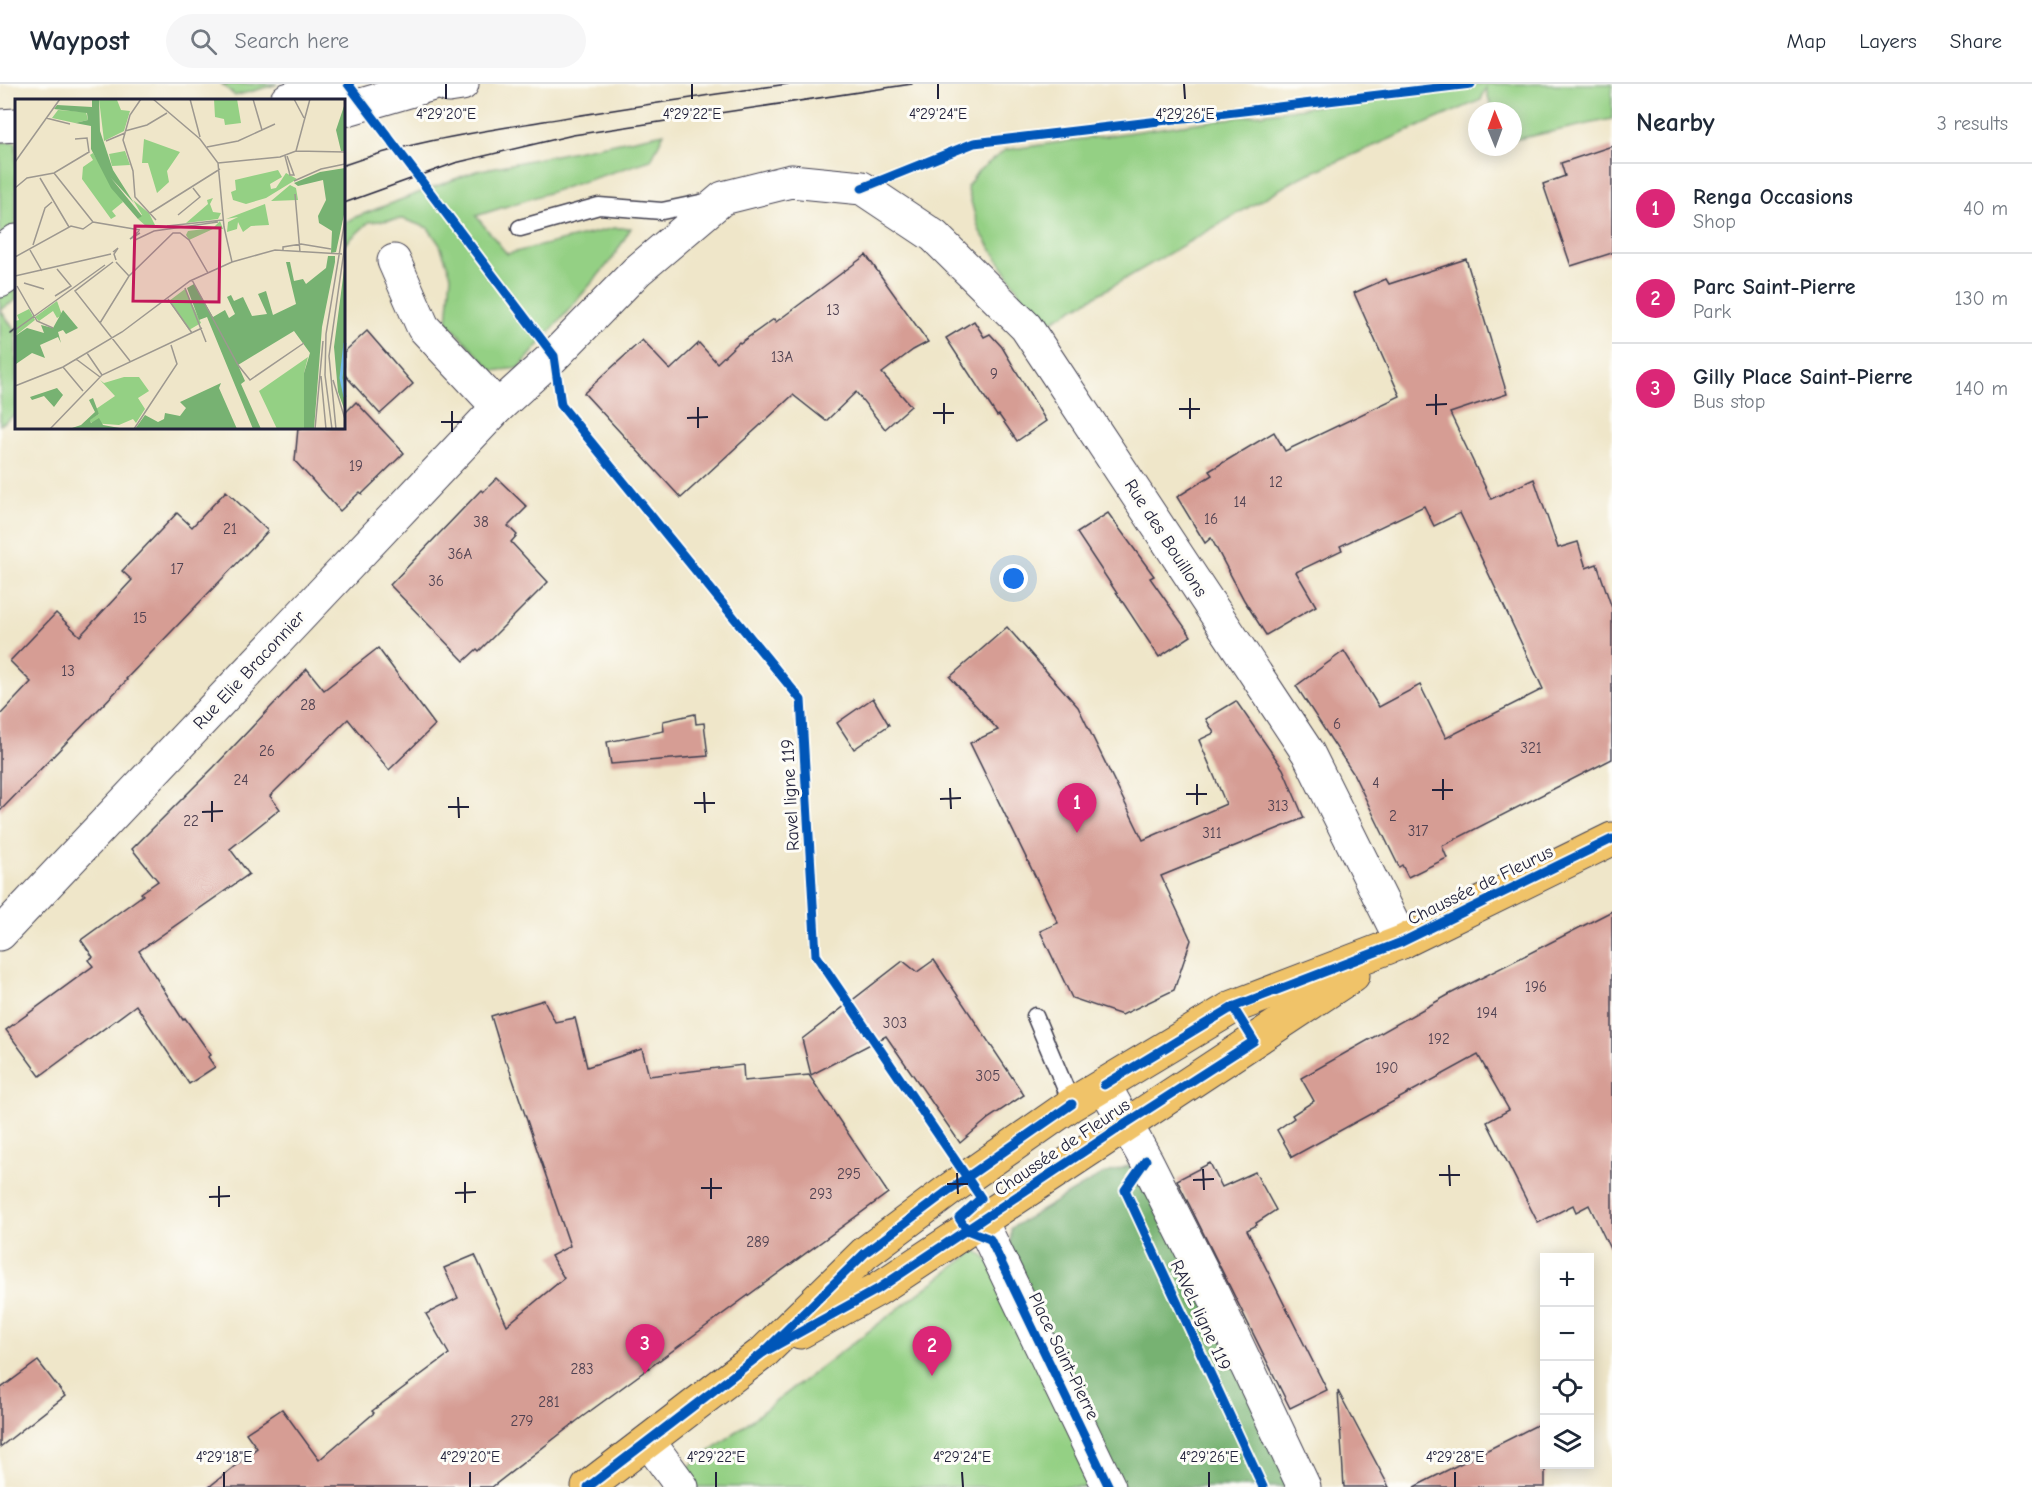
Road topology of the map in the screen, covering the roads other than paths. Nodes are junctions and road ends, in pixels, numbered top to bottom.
1 (336, 84) edge
2 (433, 84) edge
3 (444, 84) edge
4 (462, 84) edge
5 (290, 99) edge
6 (345, 110) edge
7 (862, 188) joint
8 (723, 198) junction
9 (520, 228) dead end
10 (15, 242) edge
11 (0, 254) edge
12 (394, 261) dead end
13 (15, 272) edge
14 (0, 281) edge
15 (498, 407) junction
16 (1612, 839) edge
17 (0, 934) edge
18 (1402, 942) junction
19 (1035, 1016) dead end
20 (1104, 1085) junction
21 (1072, 1104) junction
22 (1125, 1124) junction
23 (981, 1221) junction
24 (764, 1352) junction
25 (649, 1442) junction
26 (588, 1487) edge
27 (682, 1487) edge
28 (1109, 1487) edge
29 (1304, 1487) edge

1 - 5 street
2 - 6 street
3 - 4 street
7 - 8 street, Rue Elie Braconnier
7 - 18 street, Rue des Bouillons
8 - 9 lane
8 - 15 street, Rue Elie Braconnier
10 - 11 street
12 - 15 street
13 - 14 street
15 - 17 street, Rue Elie Braconnier
16 - 18 main road, Chaussée de Fleurus
18 - 20 main road, Chaussée de Fleurus
18 - 22 main road, Chaussée de Fleurus
19 - 21 lane
20 - 21 main road, Chaussée de Fleurus
20 - 22 street
21 - 24 main road, Chaussée de Fleurus
22 - 23 main road, Chaussée de Fleurus
22 - 29 street
23 - 24 main road, Chaussée de Fleurus
23 - 28 street, Place Saint-Pierre
24 - 25 main road, Chaussée de Fleurus
25 - 26 main road, Chaussée de Fleurus
25 - 27 street

